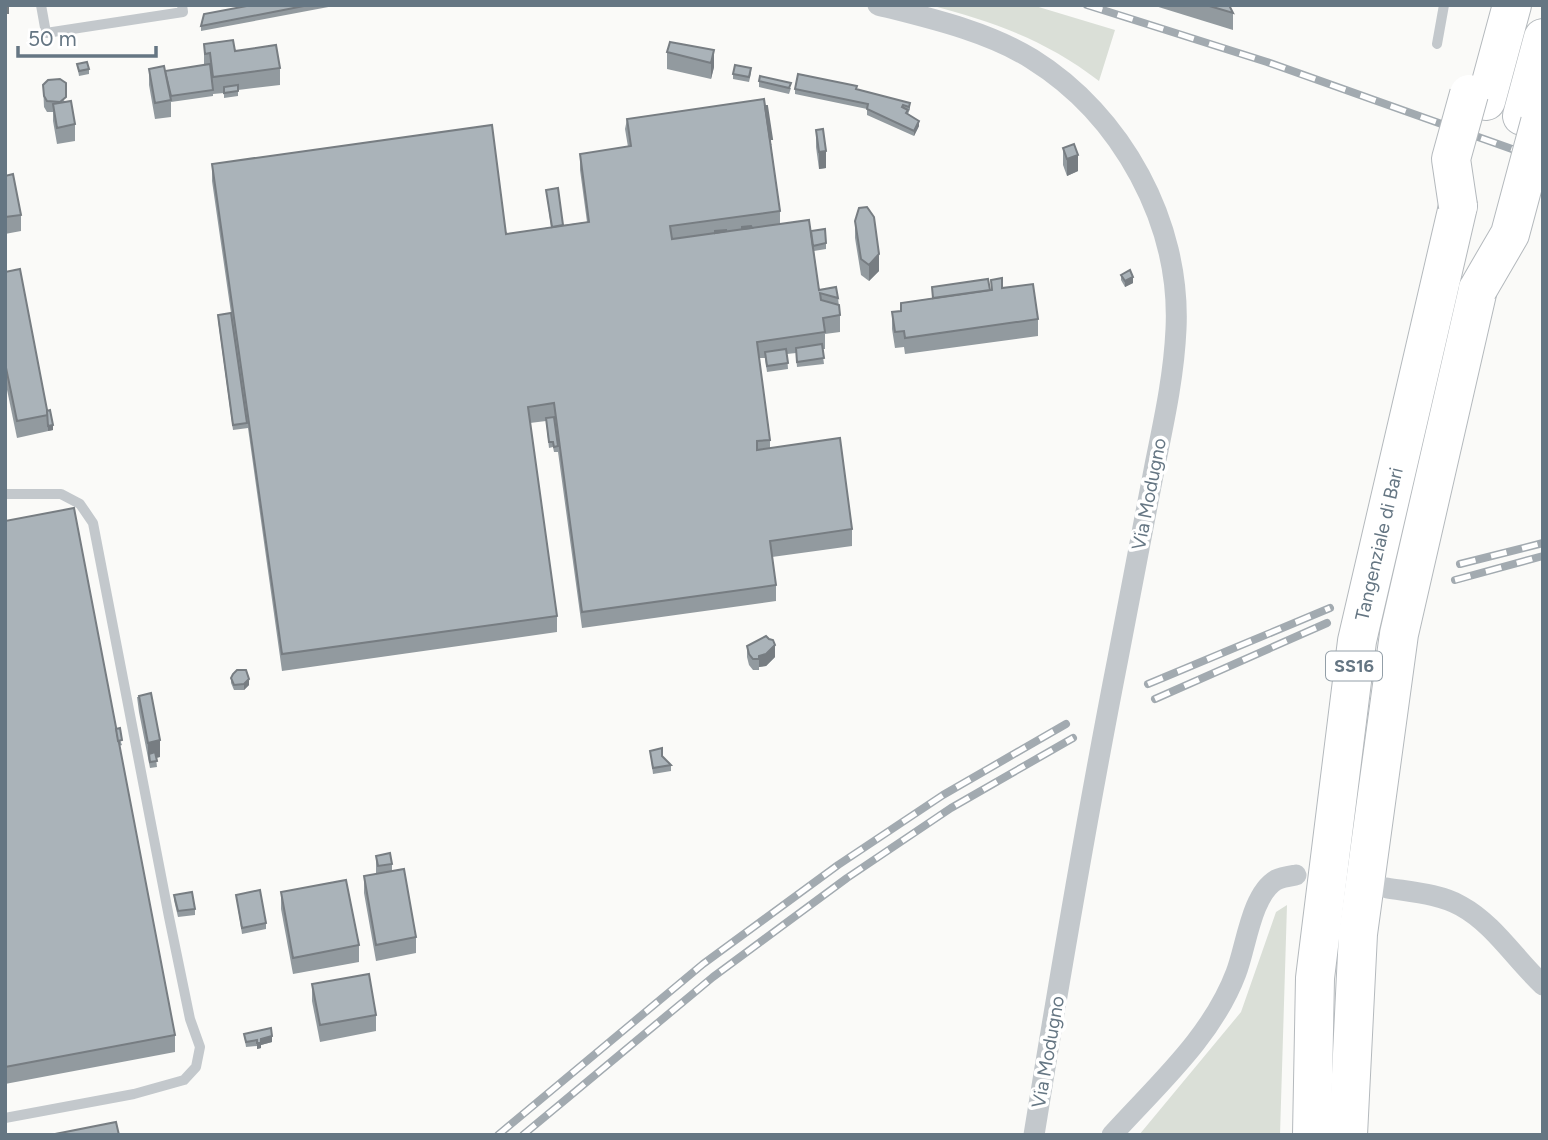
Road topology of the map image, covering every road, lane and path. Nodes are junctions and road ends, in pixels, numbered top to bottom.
1 (41, 5) edge
2 (182, 5) edge
3 (878, 5) edge
4 (1444, 5) edge
5 (1492, 5) edge
6 (1511, 5) edge
7 (1543, 38) edge
8 (1437, 44) dead end
9 (1478, 97) junction
10 (1535, 117) edge
11 (5, 494) edge
12 (1296, 875) dead end
13 (1387, 888) dead end
14 (1358, 934) junction
15 (1543, 985) edge
16 (5, 1118) edge
17 (1034, 1135) edge
18 (1112, 1135) edge
19 (1312, 1135) edge
20 (1348, 1135) edge
21 (1367, 1135) edge

1 - 2 lane
3 - 17 street, Via Modugno
4 - 8 lane
5 - 9 highway
6 - 9 highway, Tangenziale di Bari / SS16
7 - 10 highway, Tangenziale di Bari / SS16
9 - 19 highway, Tangenziale di Bari / SS16
10 - 14 highway, Tangenziale di Bari / SS16, bridge
11 - 16 lane
12 - 18 street
13 - 15 street
14 - 20 highway, Tangenziale di Bari / SS16
14 - 21 highway

